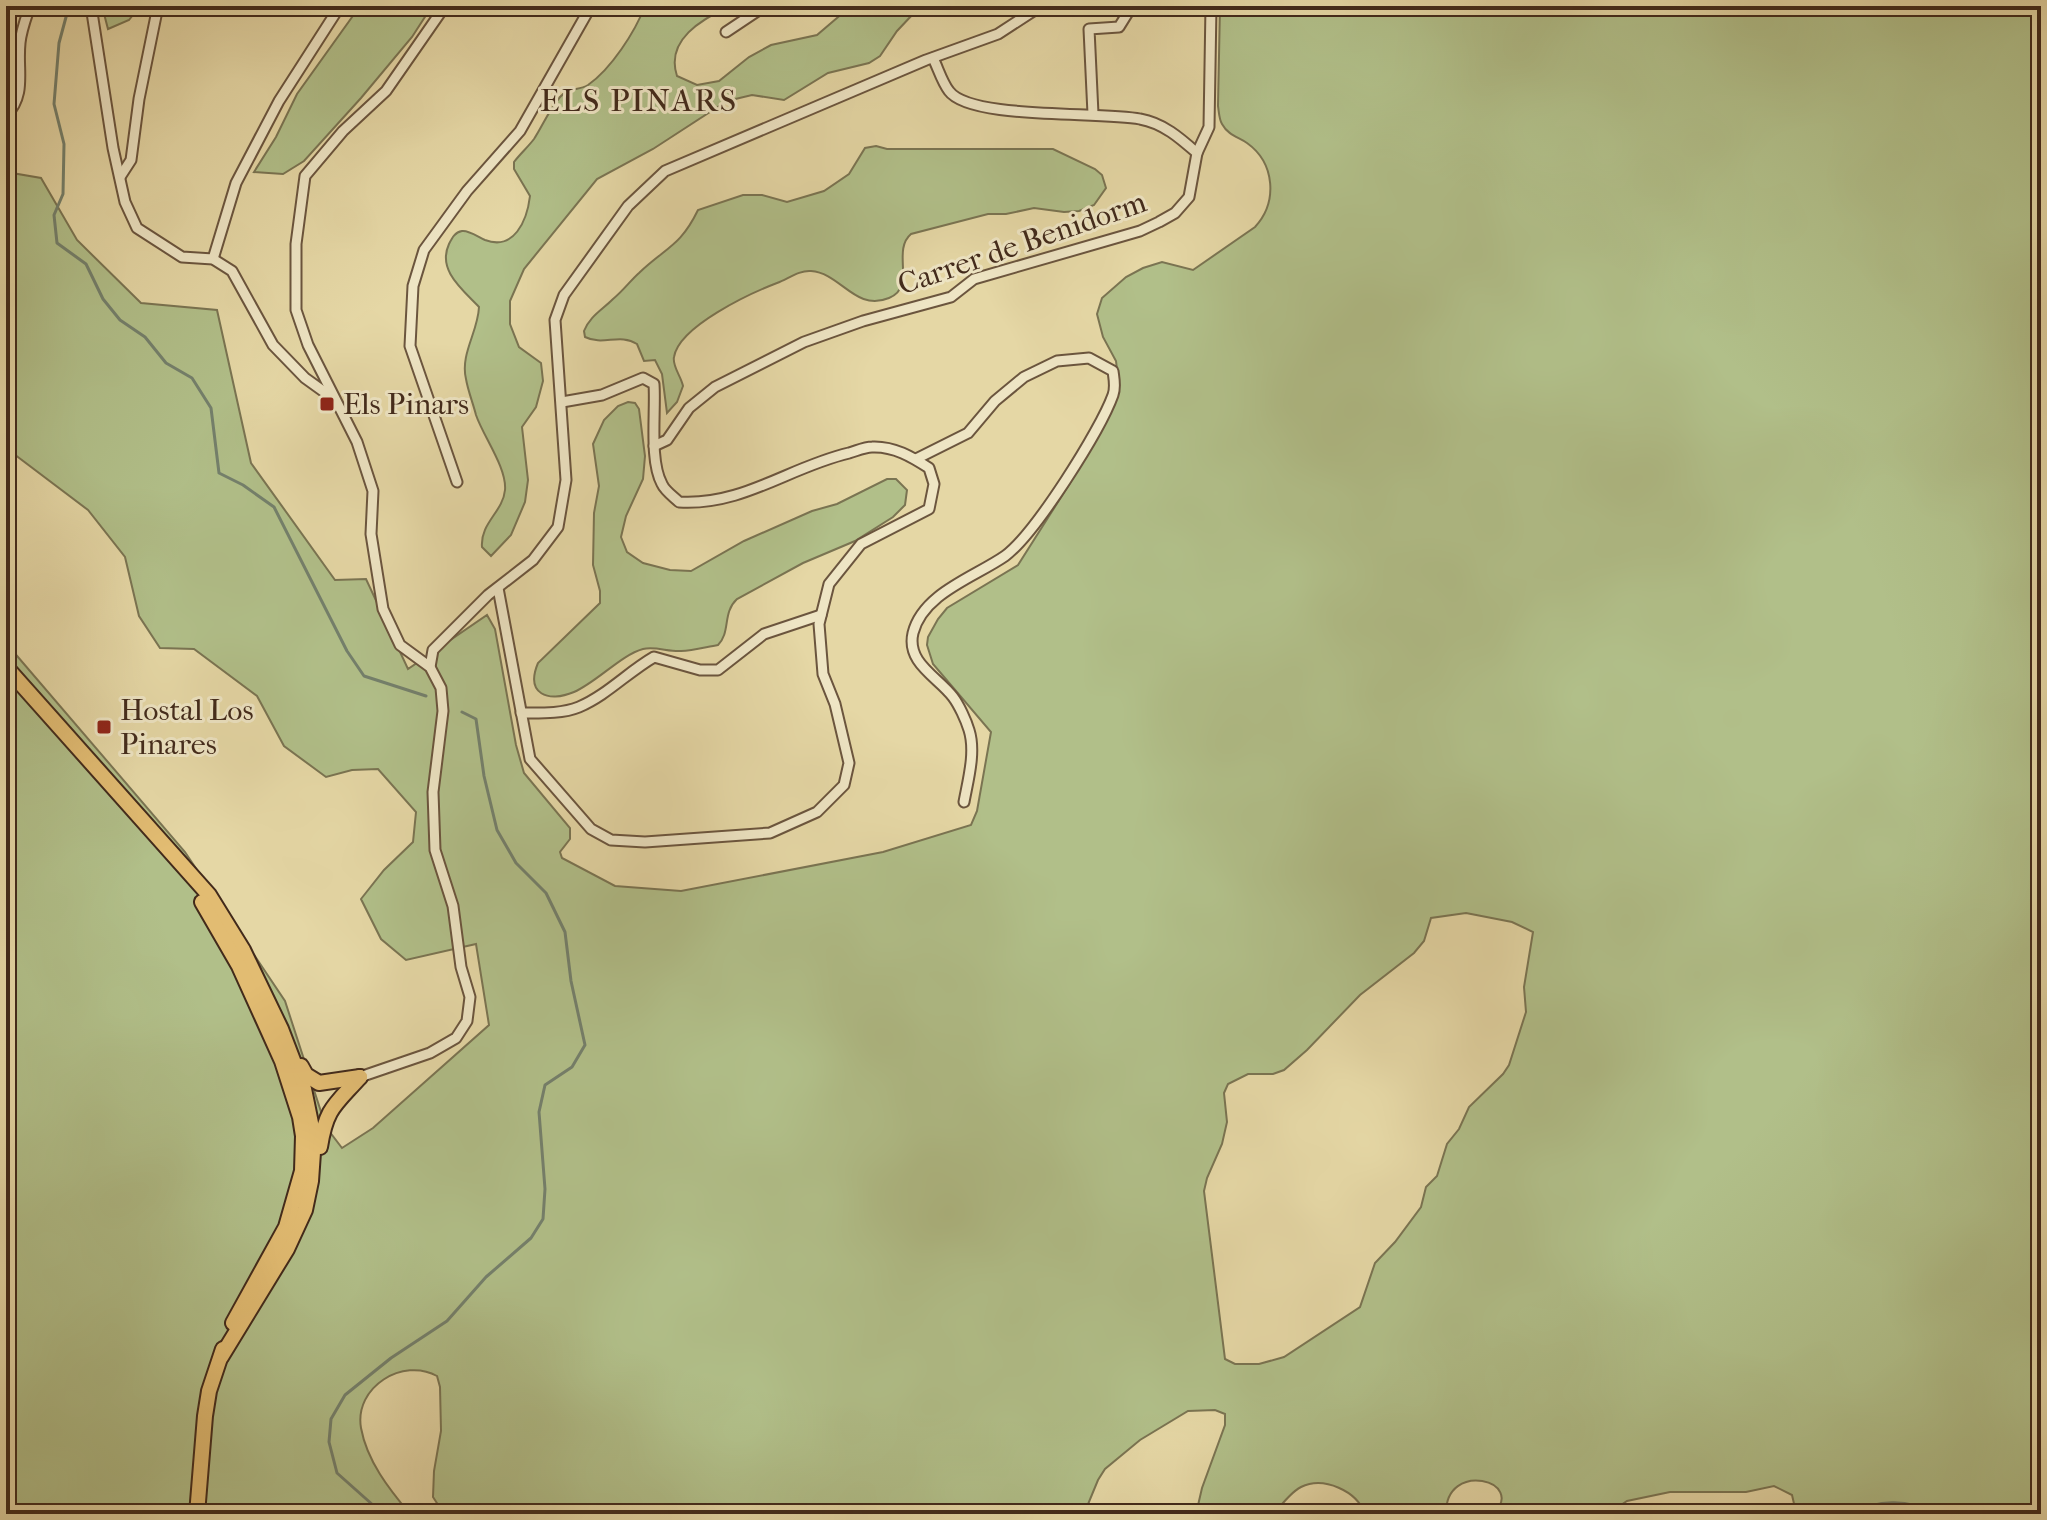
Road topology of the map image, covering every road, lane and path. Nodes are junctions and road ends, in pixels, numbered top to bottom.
1 (30, 6) edge
2 (91, 6) edge
3 (158, 6) edge
4 (340, 6) edge
5 (445, 6) edge
6 (591, 6) edge
7 (765, 6) edge
8 (1041, 6) edge
9 (1132, 6) edge
10 (1211, 6) edge
11 (726, 32) dead end
12 (933, 58) junction
13 (1093, 114) junction
14 (6, 116) edge
15 (1197, 153) junction
16 (120, 177) junction
17 (213, 259) junction
18 (333, 397) junction
19 (562, 402) junction
20 (654, 446) junction
21 (916, 459) junction
22 (457, 482) dead end
23 (498, 588) junction
24 (821, 615) junction
25 (6, 667) edge
26 (430, 667) junction
27 (521, 713) junction
28 (964, 802) dead end
29 (188, 874) junction
30 (239, 966) junction
31 (262, 990) junction
32 (360, 1077) junction
33 (324, 1083) junction
34 (305, 1100) junction
35 (335, 1103) junction
36 (305, 1210) junction
37 (286, 1227) junction
38 (221, 1357) junction
39 (197, 1514) edge

1 - 14 street
2 - 16 street
3 - 16 street
4 - 17 street
5 - 18 street
6 - 22 street
7 - 11 street
8 - 12 street
9 - 13 street
10 - 15 street, Carrer de Benidorm
12 - 13 street
12 - 19 street
13 - 15 street
15 - 20 street, Carrer de Benidorm
16 - 17 street
17 - 18 street
18 - 26 street
19 - 20 street
19 - 23 street
20 - 21 street
21 - 24 street
21 - 28 street
23 - 26 street
23 - 27 street
24 - 27 street
24 - 27 street
25 - 29 main road
26 - 32 street
29 - 30 main road
29 - 31 main road
30 - 34 main road
30 - 37 main road
31 - 33 main road
31 - 34 main road
32 - 33 main road
32 - 35 main road
33 - 34 main road
33 - 35 main road
34 - 35 main road
34 - 36 main road
34 - 37 main road
35 - 36 main road
36 - 38 main road
37 - 38 main road
38 - 39 main road

